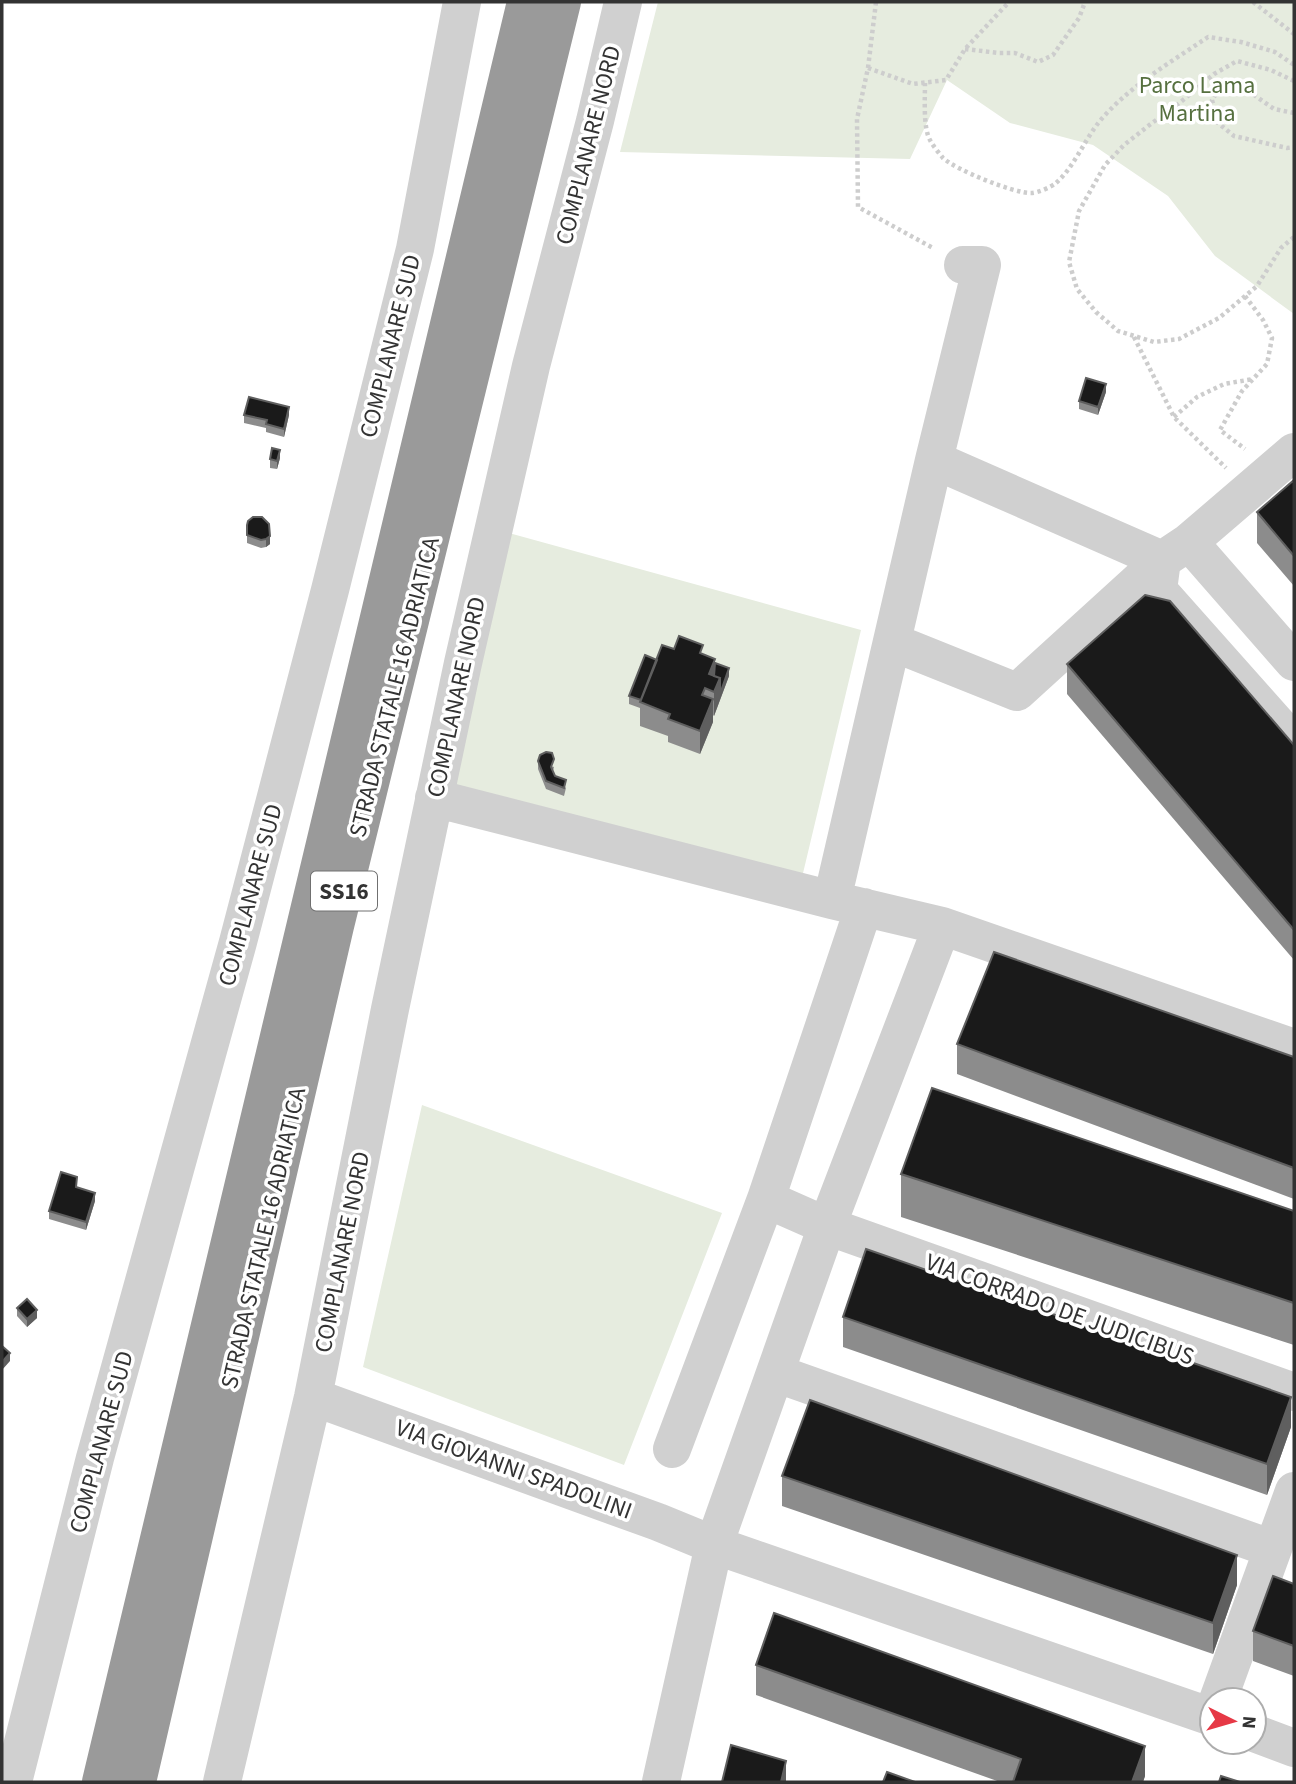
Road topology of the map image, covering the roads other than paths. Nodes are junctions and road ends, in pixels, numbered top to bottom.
1 (462, 2) edge
2 (526, 2) edge
3 (562, 2) edge
4 (623, 2) edge
5 (963, 265) road end
6 (1294, 452) edge
7 (934, 460) junction
8 (1176, 551) junction
9 (891, 642) junction
10 (1294, 663) edge
11 (1294, 743) edge
12 (434, 798) junction
13 (848, 903) junction
14 (942, 926) junction
15 (1294, 1048) edge
16 (766, 1199) junction
17 (827, 1226) junction
18 (775, 1373) junction
19 (1294, 1392) edge
20 (313, 1397) junction
21 (672, 1449) dead end
22 (1294, 1491) edge
23 (714, 1545) junction
24 (1278, 1566) edge
25 (1224, 1686) edge
26 (1198, 1712) edge
27 (1268, 1738) edge
28 (1294, 1748) edge
29 (13, 1782) edge
30 (101, 1782) edge
31 (136, 1782) edge
32 (222, 1782) edge
33 (661, 1782) edge

1 - 29 street, COMPLANARE SUD
2 - 30 highway, STRADA STATALE 16 ADRIATICA / SS16
3 - 31 highway, STRADA STATALE 16 ADRIATICA / SS16
4 - 12 street, COMPLANARE NORD
5 - 7 street
6 - 8 street
7 - 8 street
7 - 9 street
8 - 9 street
8 - 10 street
8 - 11 street
9 - 13 street
12 - 13 street
12 - 20 street, COMPLANARE NORD
13 - 14 street
13 - 16 street
14 - 15 street
14 - 17 street
16 - 17 street, VIA CORRADO DE JUDICIBUS
16 - 21 street
17 - 18 street
17 - 19 street, VIA CORRADO DE JUDICIBUS
18 - 23 street
18 - 24 street
20 - 23 street, VIA GIOVANNI SPADOLINI
20 - 32 street, COMPLANARE NORD
22 - 24 street
23 - 26 street, VIA GIOVANNI SPADOLINI
23 - 33 street
24 - 25 street
27 - 28 street

